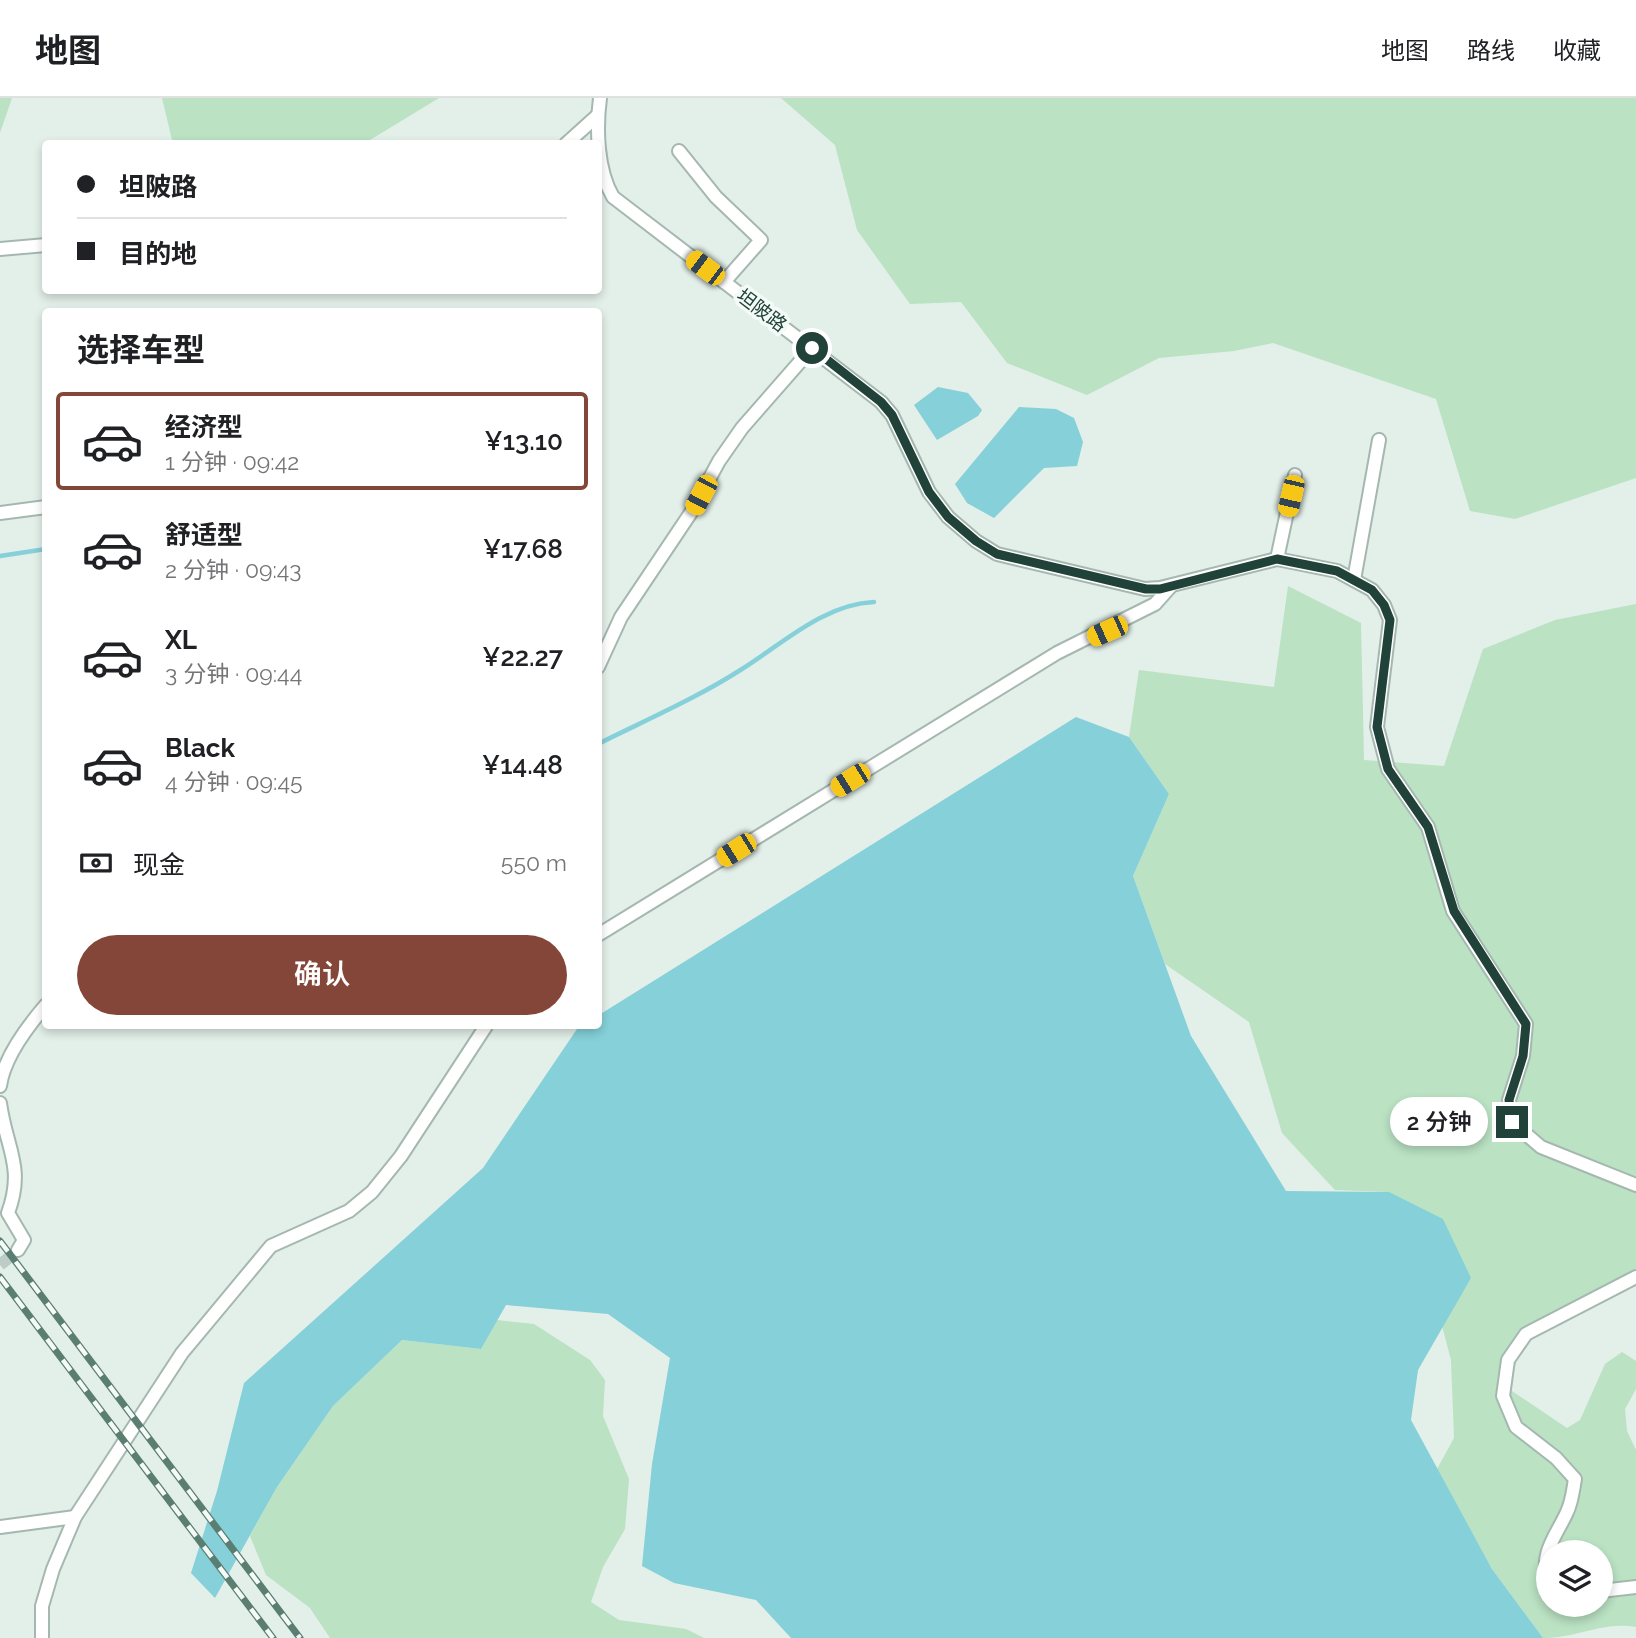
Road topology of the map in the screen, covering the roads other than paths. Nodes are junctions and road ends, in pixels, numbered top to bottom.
1 (600, 98) edge
2 (597, 116) junction
3 (570, 140) edge
4 (600, 140) edge
5 (680, 151) dead end
6 (602, 155) edge
7 (42, 245) edge
8 (0, 249) edge
9 (724, 282) junction
10 (812, 348) junction
11 (1379, 440) dead end
12 (1295, 475) dead end
13 (42, 508) edge
14 (0, 513) edge
15 (1277, 559) junction
16 (1354, 580) junction
17 (1171, 586) junction
18 (602, 658) edge
19 (602, 933) edge
20 (42, 1010) edge
21 (484, 1029) edge
22 (0, 1086) edge
23 (0, 1103) edge
24 (1636, 1185) edge
25 (4, 1208) edge
26 (18, 1250) dead end
27 (1636, 1277) edge
28 (75, 1517) junction
29 (0, 1527) edge
30 (1553, 1540) edge
31 (1636, 1587) edge
32 (1613, 1590) edge
33 (42, 1638) edge

1 - 2 street, 坦陂路
2 - 3 street
2 - 4 street, 坦陂路
5 - 9 street
6 - 9 street, 坦陂路
7 - 8 street
9 - 10 street, 坦陂路
10 - 17 street, 坦陂路
10 - 18 street
11 - 16 street
12 - 15 street
13 - 14 street
15 - 16 street
15 - 17 street
16 - 24 street
17 - 19 street
20 - 22 street
21 - 28 street
23 - 25 street
25 - 26 street
27 - 30 street
28 - 29 street
28 - 33 street
31 - 32 street

